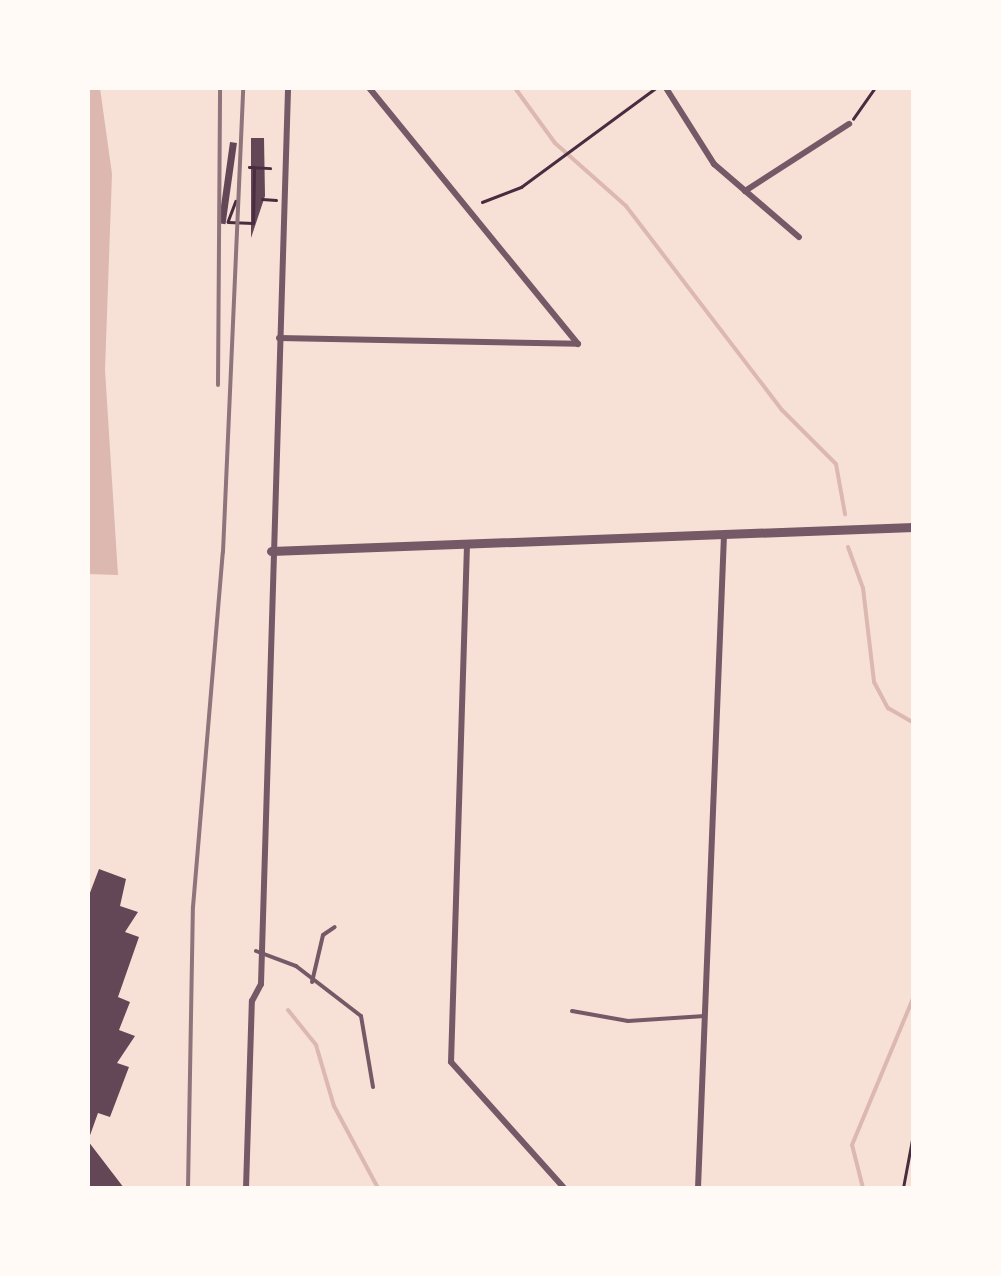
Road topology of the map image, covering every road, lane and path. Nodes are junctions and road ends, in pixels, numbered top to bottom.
1 (288, 88) edge
2 (368, 88) edge
3 (656, 88) edge
4 (666, 88) edge
5 (875, 88) edge
6 (848, 124) joint
7 (270, 168) dead end
8 (745, 191) junction
9 (262, 199) dead end
10 (268, 200) dead end
11 (236, 201) dead end
12 (482, 202) dead end
13 (799, 237) dead end
14 (280, 338) junction
15 (914, 527) edge
16 (724, 534) junction
17 (466, 545) junction
18 (271, 550) junction
19 (335, 927) dead end
20 (256, 951) junction
21 (312, 982) junction
22 (572, 1011) dead end
23 (705, 1016) junction
24 (373, 1087) dead end
25 (914, 1128) edge
26 (246, 1188) edge
27 (564, 1188) edge
28 (698, 1188) edge
29 (903, 1188) edge

1 - 14 street
2 - 14 street
3 - 12 path
4 - 8 street
5 - 6 path
6 - 8 street
7 - 11 path
8 - 13 street
9 - 10 path
14 - 18 street
15 - 16 street
16 - 17 street
16 - 23 street
17 - 18 street
17 - 27 street
18 - 20 street
19 - 21 lane
20 - 21 lane
20 - 26 street
21 - 24 lane
22 - 23 lane
23 - 28 street
25 - 29 path

